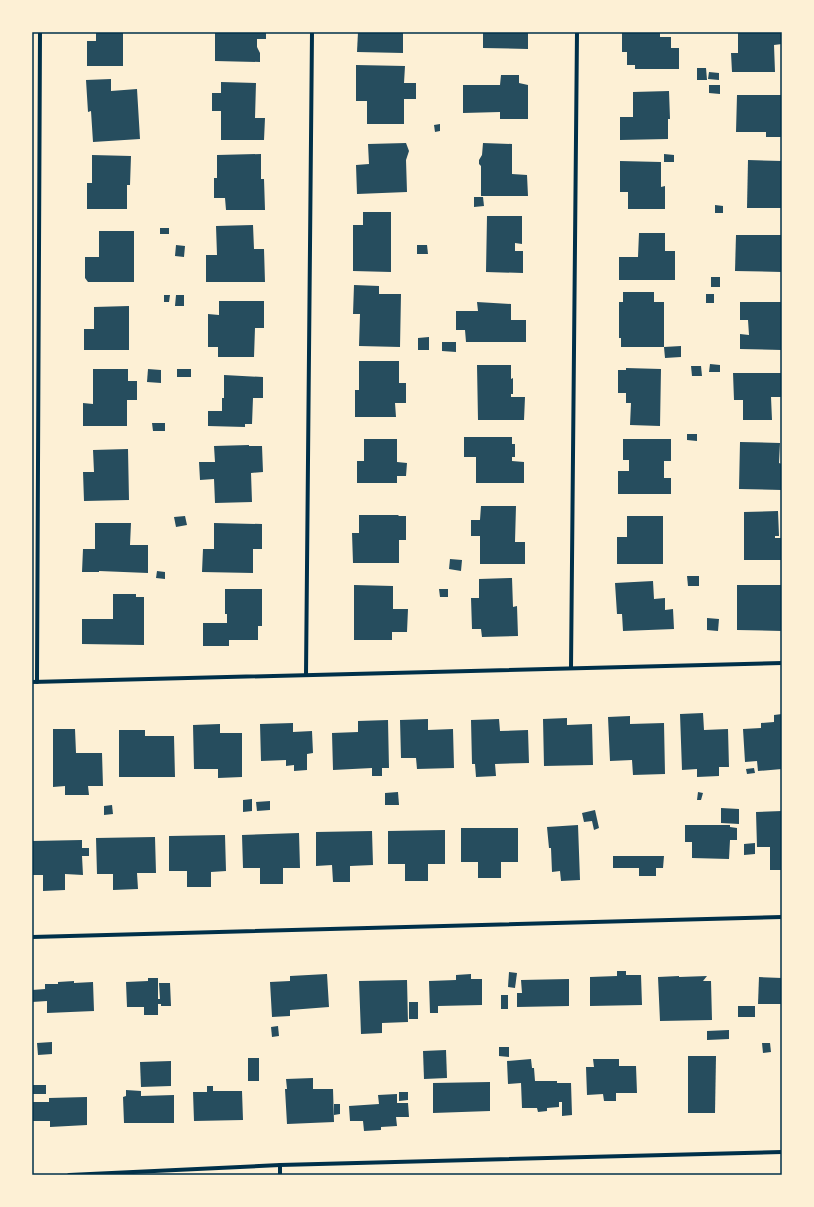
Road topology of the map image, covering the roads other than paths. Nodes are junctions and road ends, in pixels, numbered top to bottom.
1 (40, 32) edge
2 (312, 32) edge
3 (577, 32) edge
4 (782, 663) edge
5 (571, 668) junction
6 (306, 675) junction
7 (34, 682) edge
8 (782, 917) edge
9 (32, 937) edge
10 (782, 1152) edge
11 (280, 1165) junction
12 (69, 1175) edge
13 (280, 1175) edge

1 - 7 street
2 - 6 street
3 - 5 street
4 - 5 street
5 - 6 street
6 - 7 street
8 - 9 street
10 - 11 street
11 - 12 street
11 - 13 street

